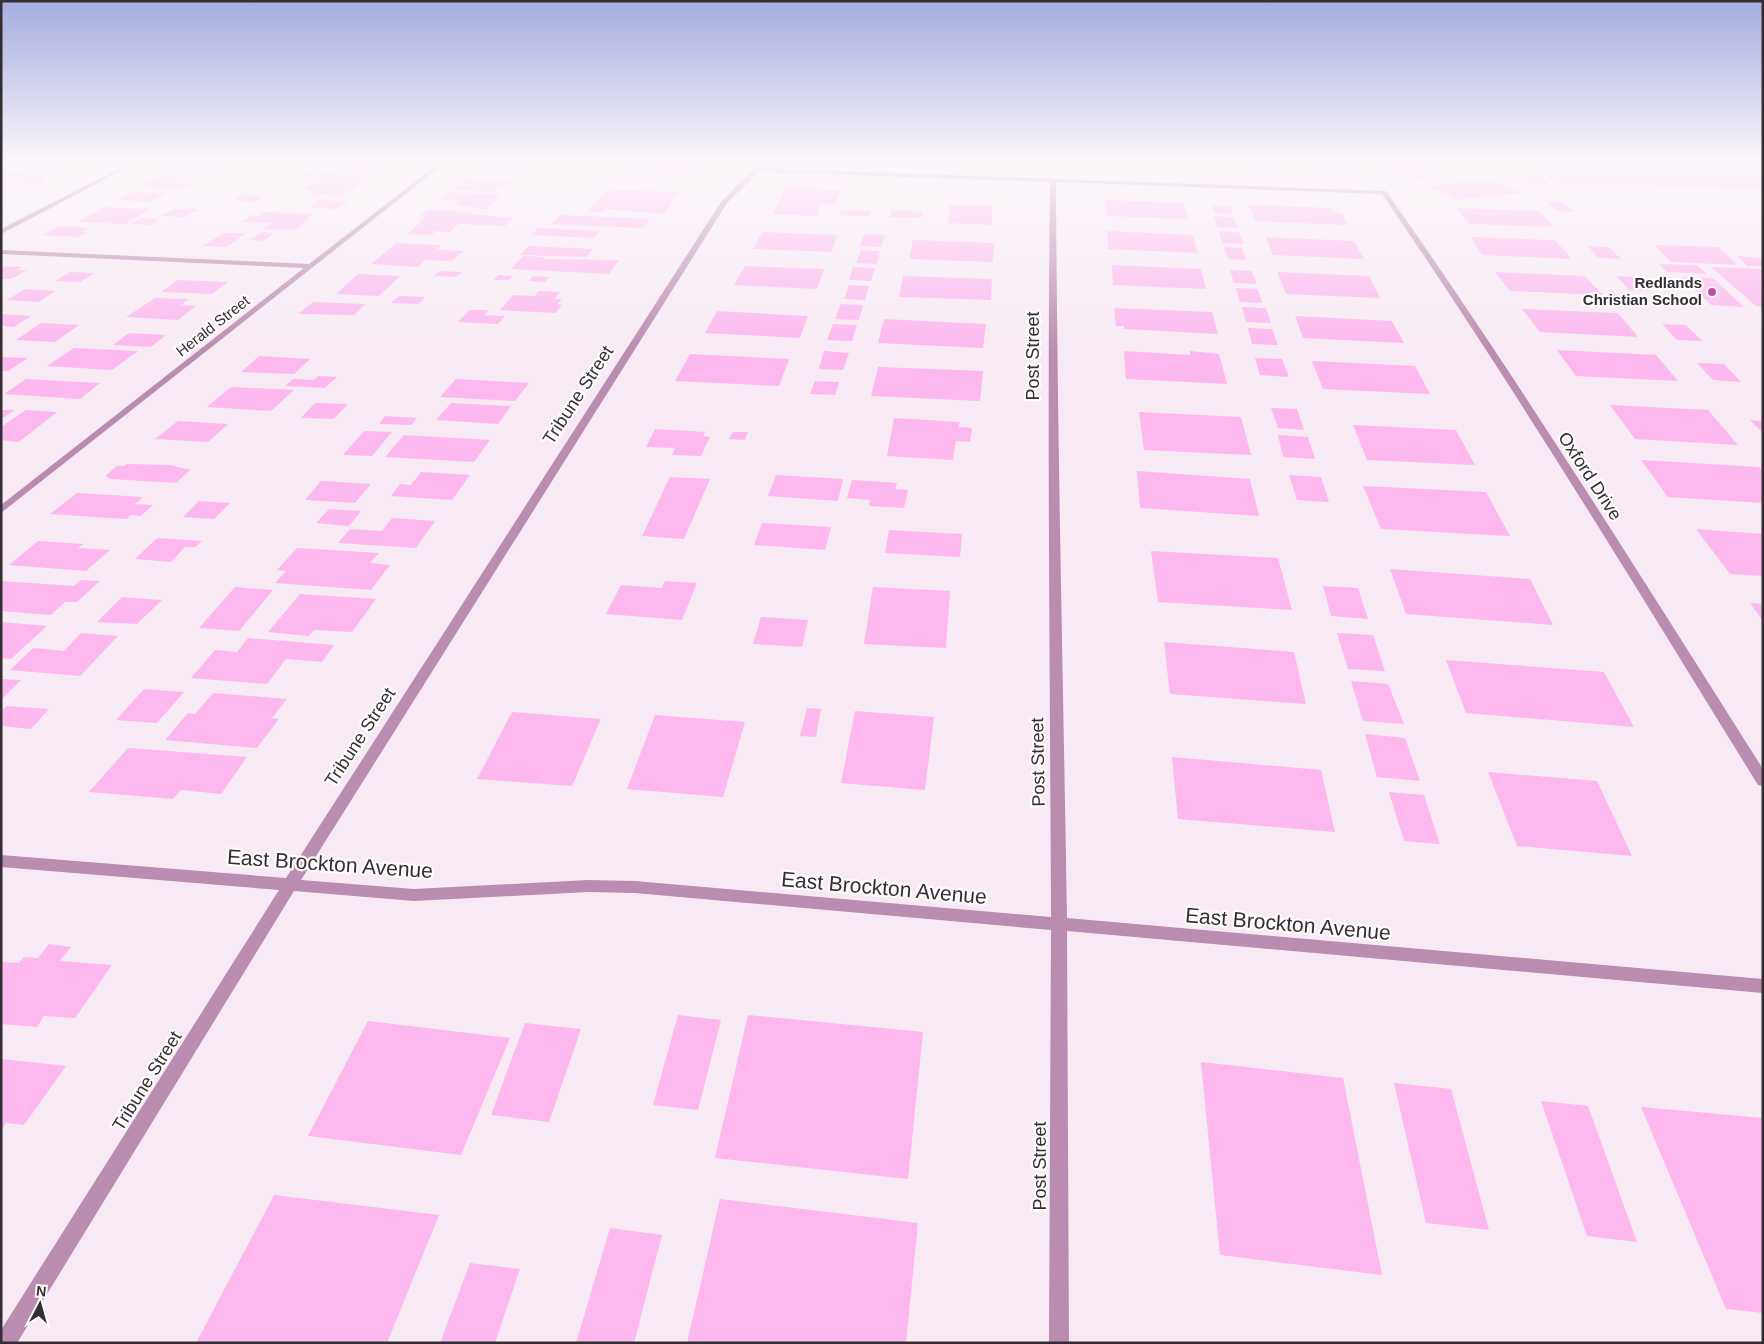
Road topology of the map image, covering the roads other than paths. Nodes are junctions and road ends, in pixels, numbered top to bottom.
1 (13, 226) edge
2 (362, 226) edge
3 (709, 226) edge
4 (1053, 226) edge
5 (1407, 226) edge
6 (1, 232) edge
7 (1, 252) edge
8 (311, 266) junction
9 (1, 510) edge
10 (1763, 781) edge
11 (1, 861) edge
12 (290, 884) junction
13 (1059, 925) junction
14 (1763, 986) edge
15 (5, 1343) edge
16 (1059, 1343) edge

1 - 6 street
2 - 8 street, Herald Street
3 - 12 street, Tribune Street
4 - 13 street, Post Street
5 - 10 street, Oxford Drive
7 - 8 street
8 - 9 street, Herald Street
11 - 12 street, East Brockton Avenue
12 - 13 street, East Brockton Avenue
12 - 15 street, Tribune Street
13 - 14 street, East Brockton Avenue
13 - 16 street, Post Street

